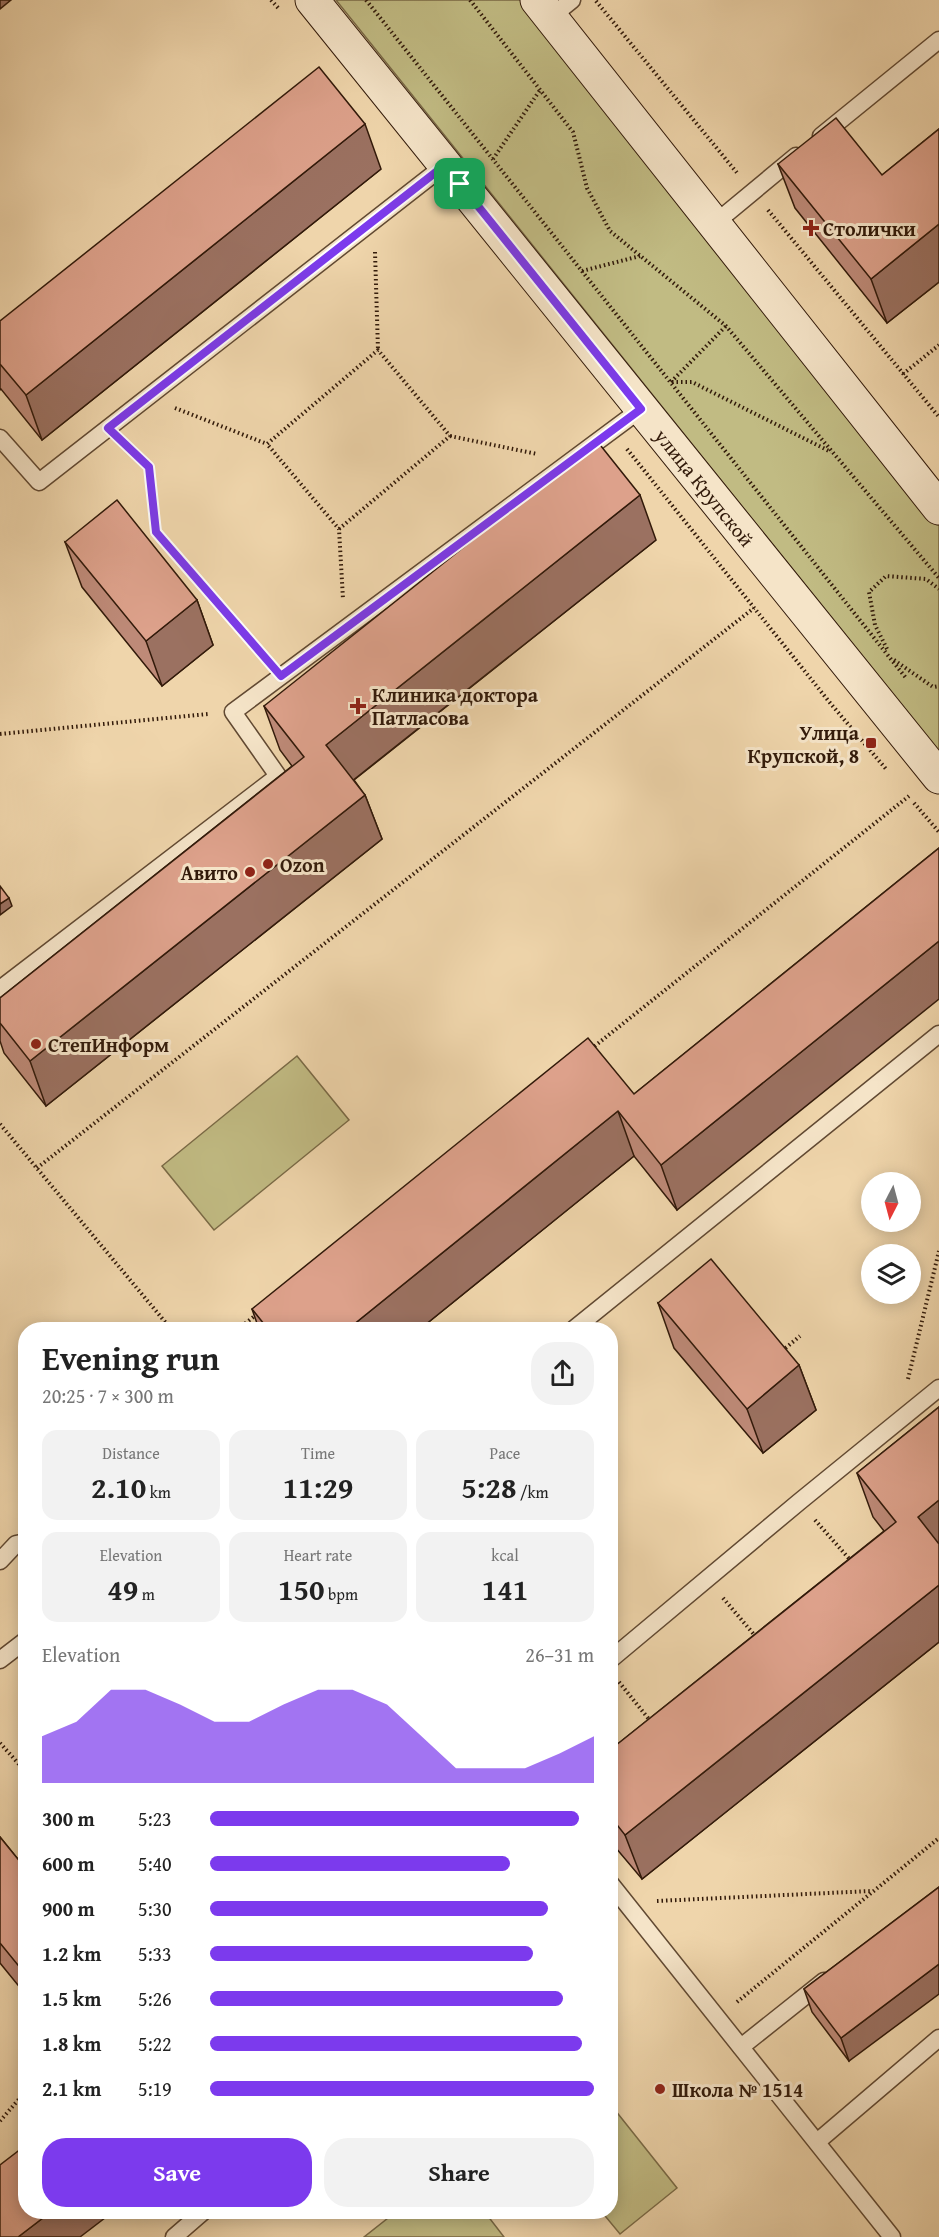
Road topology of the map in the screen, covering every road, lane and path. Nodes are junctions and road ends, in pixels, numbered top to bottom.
1 (312, 0) edge
2 (366, 0) edge
3 (470, 0) edge
4 (554, 6) edge
5 (939, 40) edge
6 (540, 90) junction
7 (493, 159) junction
8 (445, 165) junction
9 (374, 220) junction
10 (714, 224) junction
11 (641, 256) junction
12 (582, 271) junction
13 (726, 326) junction
14 (939, 345) edge
15 (378, 350) junction
16 (903, 374) dead end
17 (671, 382) junction
18 (147, 398) junction
19 (641, 409) junction
20 (108, 428) junction
21 (450, 436) junction
22 (0, 438) edge
23 (267, 444) junction
24 (834, 454) junction
25 (570, 462) junction
26 (939, 508) edge
27 (339, 529) junction
28 (939, 579) edge
29 (939, 589) edge
30 (754, 608) dead end
31 (345, 628) junction
32 (891, 658) junction
33 (281, 676) junction
34 (912, 686) dead end
35 (939, 686) edge
36 (232, 712) junction
37 (0, 734) edge
38 (939, 777) edge
39 (909, 796) dead end
40 (0, 989) edge
41 (939, 1034) edge
42 (583, 1055) edge
43 (0, 1124) edge
44 (37, 1168) junction
45 (939, 1251) edge
46 (256, 1314) edge
47 (165, 1322) edge
48 (246, 1322) edge
49 (583, 1322) edge
50 (800, 1336) dead end
51 (782, 1351) edge
52 (939, 1388) edge
53 (898, 1421) junction
54 (799, 1502) junction
55 (18, 1544) edge
56 (0, 1561) edge
57 (857, 1568) edge
58 (707, 1579) junction
59 (761, 1642) edge
60 (18, 1646) edge
61 (618, 1653) edge
62 (0, 1660) edge
63 (618, 1682) dead end
64 (655, 1727) edge
65 (0, 1743) edge
66 (18, 1763) edge
67 (939, 1838) edge
68 (873, 1891) junction
69 (618, 1893) edge
70 (626, 1903) junction
71 (836, 1971) edge
72 (718, 2018) junction
73 (939, 2038) edge
74 (741, 2047) junction
75 (18, 2100) edge
76 (0, 2121) edge
77 (817, 2142) junction
78 (195, 2219) edge
79 (174, 2237) edge
80 (892, 2237) edge

1 - 8 street, улица Крупской
2 - 7 path
3 - 6 path
4 - 10 street
5 - 10 lane
6 - 7 path
6 - 11 path
7 - 12 path
8 - 9 lane
8 - 19 street, улица Крупской
9 - 15 path
9 - 18 lane
10 - 26 street
11 - 12 path
11 - 13 path
12 - 17 path
13 - 17 path
13 - 24 path
14 - 16 path
15 - 21 path
15 - 23 path
17 - 24 path
17 - 32 path
18 - 20 lane
18 - 23 path
19 - 25 lane
19 - 38 street, улица Крупской
20 - 22 lane
20 - 33 path
21 - 25 path
21 - 27 path
23 - 27 path
24 - 28 path
25 - 31 lane
27 - 31 path
29 - 32 path
30 - 44 path
31 - 33 lane
32 - 34 path
32 - 35 path
33 - 36 lane
36 - 37 path
36 - 40 lane
39 - 42 path
41 - 49 lane
43 - 44 path
44 - 47 path
45 - 53 path
46 - 48 path
50 - 51 path
52 - 53 lane
53 - 54 lane
54 - 57 path
54 - 58 lane
55 - 56 lane
58 - 59 path
58 - 61 lane
60 - 62 lane
63 - 64 path
65 - 66 path
67 - 68 path
68 - 70 path
68 - 72 path
69 - 70 lane
70 - 72 lane
71 - 74 lane
72 - 74 lane
73 - 77 lane
74 - 77 lane
75 - 76 path
77 - 80 lane
78 - 79 lane

